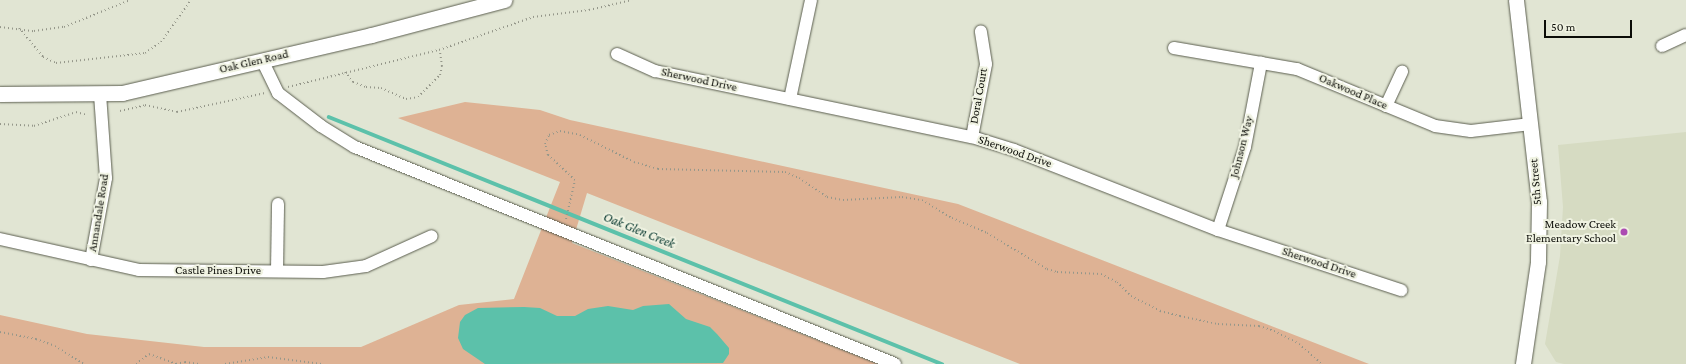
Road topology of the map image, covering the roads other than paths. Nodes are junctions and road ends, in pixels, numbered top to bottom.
1 (504, 0) edge
2 (811, 0) edge
3 (1516, 0) edge
4 (981, 31) dead end
5 (1686, 35) edge
6 (1662, 46) dead end
7 (1174, 48) dead end
8 (617, 54) dead end
9 (262, 60) junction
10 (1261, 63) junction
11 (1402, 72) dead end
12 (0, 94) edge
13 (100, 94) junction
14 (790, 98) junction
15 (1386, 106) junction
16 (1531, 124) junction
17 (972, 137) junction
18 (278, 204) dead end
19 (1218, 230) junction
20 (432, 236) dead end
21 (0, 239) edge
22 (91, 260) junction
23 (277, 271) junction
24 (1401, 290) dead end
25 (895, 364) edge
26 (1523, 364) edge

1 - 9 main road, Oak Glen Road
2 - 14 street
3 - 16 main road, 5th Street
4 - 17 street, Doral Court
5 - 6 street
7 - 10 street, Oakwood Place
8 - 14 street, Sherwood Drive
9 - 13 main road, Oak Glen Road
9 - 25 street
10 - 15 street, Oakwood Place
10 - 19 street, Johnson Way
11 - 15 street
12 - 13 main road, Oak Glen Road
13 - 22 street, Annandale Road
14 - 17 street, Sherwood Drive
15 - 16 street, Oakwood Place
16 - 26 main road, 5th Street
17 - 19 street, Sherwood Drive
18 - 23 street
19 - 24 street, Sherwood Drive
20 - 23 street, Castle Pines Drive
21 - 22 street, Castle Pines Drive
22 - 23 street, Castle Pines Drive

